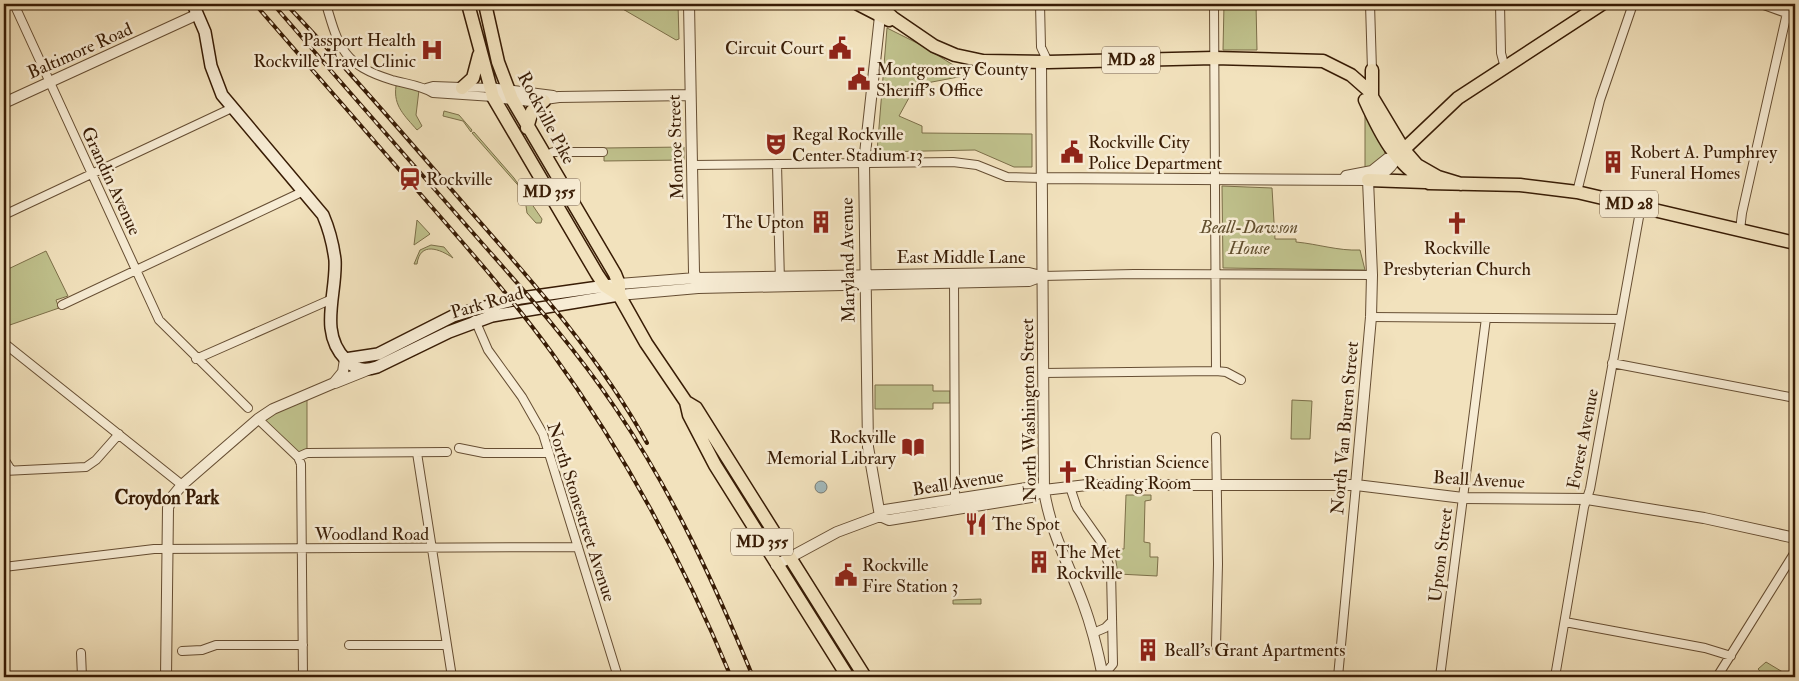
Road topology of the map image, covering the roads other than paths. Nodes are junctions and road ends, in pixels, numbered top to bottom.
1 (14, 4) edge
2 (326, 4) edge
3 (468, 4) edge
4 (484, 4) edge
5 (689, 4) edge
6 (858, 4) edge
7 (1040, 4) edge
8 (1214, 4) edge
9 (1370, 4) edge
10 (1500, 4) edge
11 (1602, 4) edge
12 (1633, 4) edge
13 (1761, 4) edge
14 (1789, 4) edge
15 (880, 7) edge
16 (195, 9) edge
17 (1786, 14) junction
18 (1041, 47) junction
19 (480, 50) junction
20 (1214, 58) junction
21 (1041, 62) junction
22 (1504, 68) junction
23 (1372, 70) junction
24 (1354, 78) junction
25 (50, 83) junction
26 (426, 88) junction
27 (462, 88) junction
28 (491, 92) junction
29 (510, 94) junction
30 (690, 95) junction
31 (1372, 96) junction
32 (559, 97) junction
33 (544, 101) junction
34 (4, 104) edge
35 (232, 108) junction
36 (527, 128) junction
37 (603, 152) dead end
38 (1400, 154) junction
39 (545, 156) junction
40 (864, 163) junction
41 (777, 164) junction
42 (693, 165) junction
43 (91, 174) junction
44 (1042, 178) junction
45 (1216, 180) junction
46 (1318, 180) junction
47 (1368, 180) junction
48 (1429, 182) junction
49 (1460, 184) junction
50 (304, 191) junction
51 (1577, 192) junction
52 (1641, 206) junction
53 (4, 215) edge
54 (1740, 230) junction
55 (1795, 244) edge
56 (135, 270) junction
57 (1216, 275) junction
58 (1372, 275) junction
59 (1042, 276) junction
60 (954, 278) junction
61 (866, 280) junction
62 (780, 281) junction
63 (697, 283) junction
64 (605, 286) junction
65 (619, 289) junction
66 (332, 299) junction
67 (62, 305) dead end
68 (474, 315) junction
69 (1371, 318) junction
70 (1486, 318) junction
71 (1620, 319) junction
72 (4, 343) edge
73 (196, 359) junction
74 (345, 359) junction
75 (1612, 364) junction
76 (371, 369) junction
77 (1216, 371) junction
78 (1043, 373) junction
79 (1241, 380) dead end
80 (334, 383) junction
81 (1795, 398) edge
82 (686, 402) junction
83 (248, 408) dead end
84 (258, 419) junction
85 (119, 434) junction
86 (1216, 436) dead end
87 (459, 448) dead end
88 (447, 452) dead end
89 (417, 453) junction
90 (549, 453) junction
91 (298, 457) junction
92 (4, 459) edge
93 (8, 470) edge
94 (182, 485) junction
95 (1218, 485) junction
96 (1356, 485) junction
97 (1071, 487) junction
98 (1044, 490) junction
99 (1463, 498) junction
100 (1587, 499) junction
101 (955, 504) junction
102 (880, 516) junction
103 (1795, 538) edge
104 (578, 547) junction
105 (431, 548) junction
106 (302, 549) junction
107 (167, 550) junction
108 (1795, 552) edge
109 (789, 557) junction
110 (776, 565) junction
111 (4, 567) edge
112 (1112, 621) junction
113 (1566, 622) junction
114 (1093, 633) junction
115 (303, 645) junction
116 (349, 645) dead end
117 (447, 645) junction
118 (1216, 646) dead end
119 (182, 651) dead end
120 (81, 653) dead end
121 (1731, 656) junction
122 (82, 677) edge
123 (166, 677) edge
124 (303, 677) edge
125 (452, 677) edge
126 (618, 677) edge
127 (848, 677) edge
128 (865, 677) edge
129 (1103, 677) edge
130 (1338, 677) edge
131 (1440, 677) edge
132 (1555, 677) edge
133 (1718, 677) edge

1 - 25 street, Grandin Avenue
2 - 26 street
3 - 19 main road, Rockville Pike / MD 355
4 - 29 main road, Rockville Pike / MD 355
5 - 30 street, Monroe Street
6 - 15 main road, MD 28
7 - 18 street
8 - 20 street
9 - 23 street
10 - 22 street
11 - 22 main road
12 - 51 street
13 - 17 street
14 - 17 street
15 - 21 main road, MD 28
15 - 40 street, Maryland Avenue
16 - 25 street, Baltimore Road
16 - 35 main road
17 - 54 street
18 - 21 street
18 - 21 street
19 - 27 main road
19 - 28 main road, Rockville Pike / MD 355
20 - 21 main road, MD 28
20 - 24 main road, MD 28
20 - 45 street
21 - 44 street, North Washington Street
22 - 38 main road
23 - 24 main road
23 - 31 main road
24 - 31 main road, MD 28
24 - 38 main road, MD 28
25 - 34 street, Baltimore Road
25 - 43 street, Grandin Avenue
26 - 27 street
26 - 28 street
27 - 28 street
28 - 29 street
28 - 64 main road, Rockville Pike / MD 355
29 - 32 street
29 - 33 street
29 - 36 main road, Rockville Pike / MD 355
30 - 32 street
30 - 42 street, Monroe Street
31 - 38 main road, MD 28
32 - 33 street
33 - 36 main road
35 - 43 street
35 - 50 main road
36 - 39 main road, Rockville Pike / MD 355
37 - 39 street
38 - 46 street
38 - 47 street
38 - 48 main road, MD 28
38 - 49 main road, MD 28
39 - 65 main road, Rockville Pike / MD 355
40 - 41 street
40 - 44 street
40 - 61 street, Maryland Avenue
41 - 42 street
41 - 62 street
42 - 63 street, Monroe Street
43 - 53 street
43 - 56 street, Grandin Avenue
44 - 45 street
44 - 59 street, North Washington Street
45 - 46 street
45 - 57 street
46 - 47 street
47 - 48 main road
47 - 58 street, North Van Buren Street
48 - 49 main road, MD 28
49 - 51 main road, MD 28
50 - 56 street
50 - 66 main road
51 - 52 main road, MD 28
52 - 54 main road, MD 28
52 - 71 street, Forest Avenue
54 - 55 main road, MD 28
56 - 67 street
56 - 73 street, Grandin Avenue
57 - 58 street
57 - 59 street
57 - 77 street
58 - 69 street, North Van Buren Street
59 - 60 street, East Middle Lane
59 - 78 street, North Washington Street
60 - 61 street, East Middle Lane
60 - 101 street
61 - 62 street, East Middle Lane
61 - 102 street, Maryland Avenue
62 - 63 street, East Middle Lane
63 - 65 street, East Middle Lane
64 - 65 main road, MD 355
64 - 68 main road, Park Road
65 - 68 main road, Park Road
65 - 82 main road, MD 355
66 - 73 street
66 - 74 main road
68 - 74 main road, Park Road
68 - 76 main road, Park Road
68 - 90 street, North Stonestreet Avenue
69 - 70 street
69 - 96 street, North Van Buren Street
70 - 71 street
70 - 99 street, Upton Street
71 - 75 street, Forest Avenue
72 - 85 street
73 - 83 street, Grandin Avenue
74 - 76 main road
74 - 80 street
75 - 81 street
75 - 100 street, Forest Avenue
76 - 80 street
77 - 78 street
77 - 79 street
78 - 98 street, North Washington Street
80 - 84 street
82 - 109 main road, MD 355
82 - 110 main road, MD 355
84 - 91 street
84 - 94 street
85 - 93 street
85 - 94 street
86 - 95 street
87 - 90 street
88 - 89 street
89 - 91 street
89 - 105 street
90 - 104 street, North Stonestreet Avenue
91 - 106 street
92 - 93 street
94 - 107 street
95 - 96 street, Beall Avenue
95 - 97 street, Beall Avenue
95 - 118 street
96 - 99 street, Beall Avenue
96 - 130 street, North Van Buren Street
97 - 98 street, Beall Avenue
97 - 112 street, North Washington Street
98 - 101 street, Beall Avenue
98 - 114 street, North Washington Street
99 - 100 street, Beall Avenue
99 - 131 street, Upton Street
100 - 103 street, Beall Avenue
100 - 113 street, Forest Avenue
101 - 102 street, Beall Avenue
102 - 109 street, Beall Avenue
104 - 105 street, Woodland Road
104 - 126 street, North Stonestreet Avenue
105 - 106 street, Woodland Road
105 - 117 street
106 - 107 street, Woodland Road
106 - 115 street
107 - 111 street, Woodland Road
107 - 123 street
108 - 121 street
109 - 110 street, Beall Avenue
109 - 128 main road, MD 355
110 - 127 main road, MD 355
112 - 114 street
112 - 129 street, North Washington Street
113 - 121 street
113 - 132 street, Forest Avenue
114 - 129 street, North Washington Street
115 - 119 street
115 - 124 street
116 - 117 street
117 - 125 street
120 - 122 street
121 - 133 street

